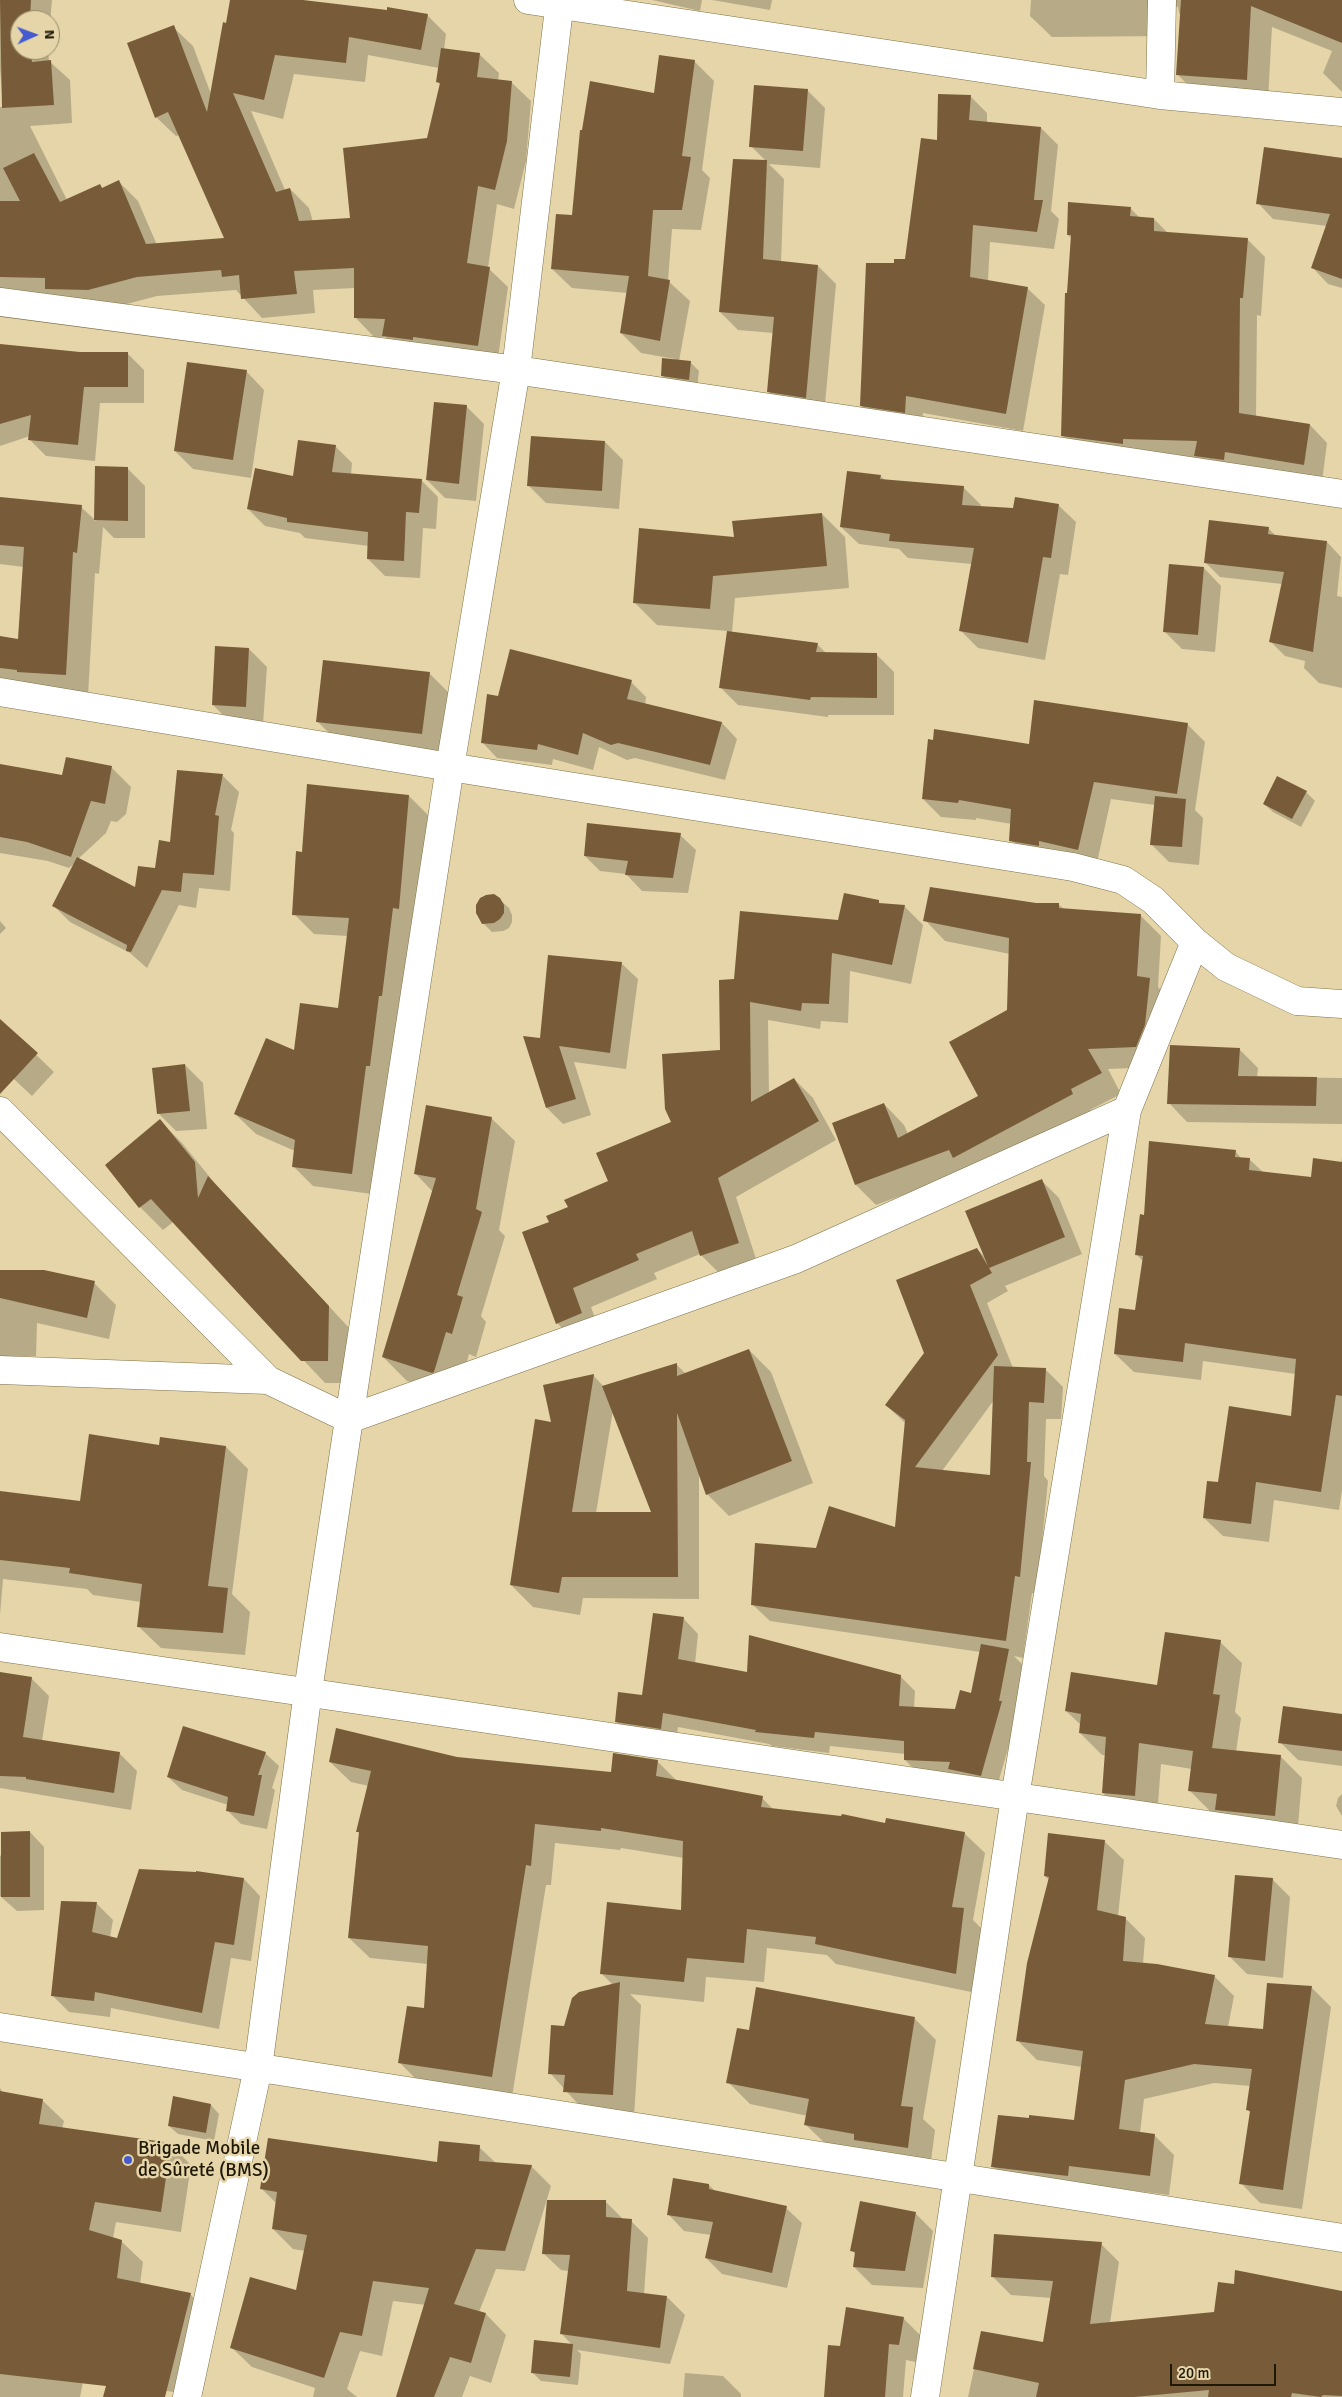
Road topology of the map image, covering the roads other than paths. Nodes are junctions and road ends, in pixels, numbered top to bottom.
1 (528, 0) edge
2 (1162, 0) edge
3 (560, 3) edge
4 (1160, 95) junction
5 (1342, 112) edge
6 (0, 302) edge
7 (516, 370) junction
8 (1342, 494) edge
9 (0, 692) edge
10 (450, 767) junction
11 (1196, 942) junction
12 (1342, 1004) edge
13 (1126, 1110) junction
14 (0, 1111) edge
15 (0, 1370) edge
16 (268, 1380) junction
17 (349, 1419) junction
18 (0, 1647) edge
19 (308, 1691) junction
20 (1015, 1797) junction
21 (1342, 1846) edge
22 (0, 2027) edge
23 (258, 2068) junction
24 (957, 2176) junction
25 (1342, 2238) edge
26 (187, 2397) edge
27 (926, 2397) edge

1 - 3 street
2 - 4 street
3 - 4 street
3 - 7 street
4 - 5 street
6 - 7 street
7 - 8 street
7 - 10 street
9 - 10 street
10 - 11 street
10 - 17 street
11 - 12 street
11 - 13 street
13 - 17 street
13 - 20 street
14 - 16 street
15 - 16 street
16 - 17 street
17 - 19 street
18 - 19 street
19 - 20 street
19 - 23 street
20 - 21 street
20 - 24 street
22 - 23 street
23 - 24 street
23 - 26 street
24 - 25 street
24 - 27 street

